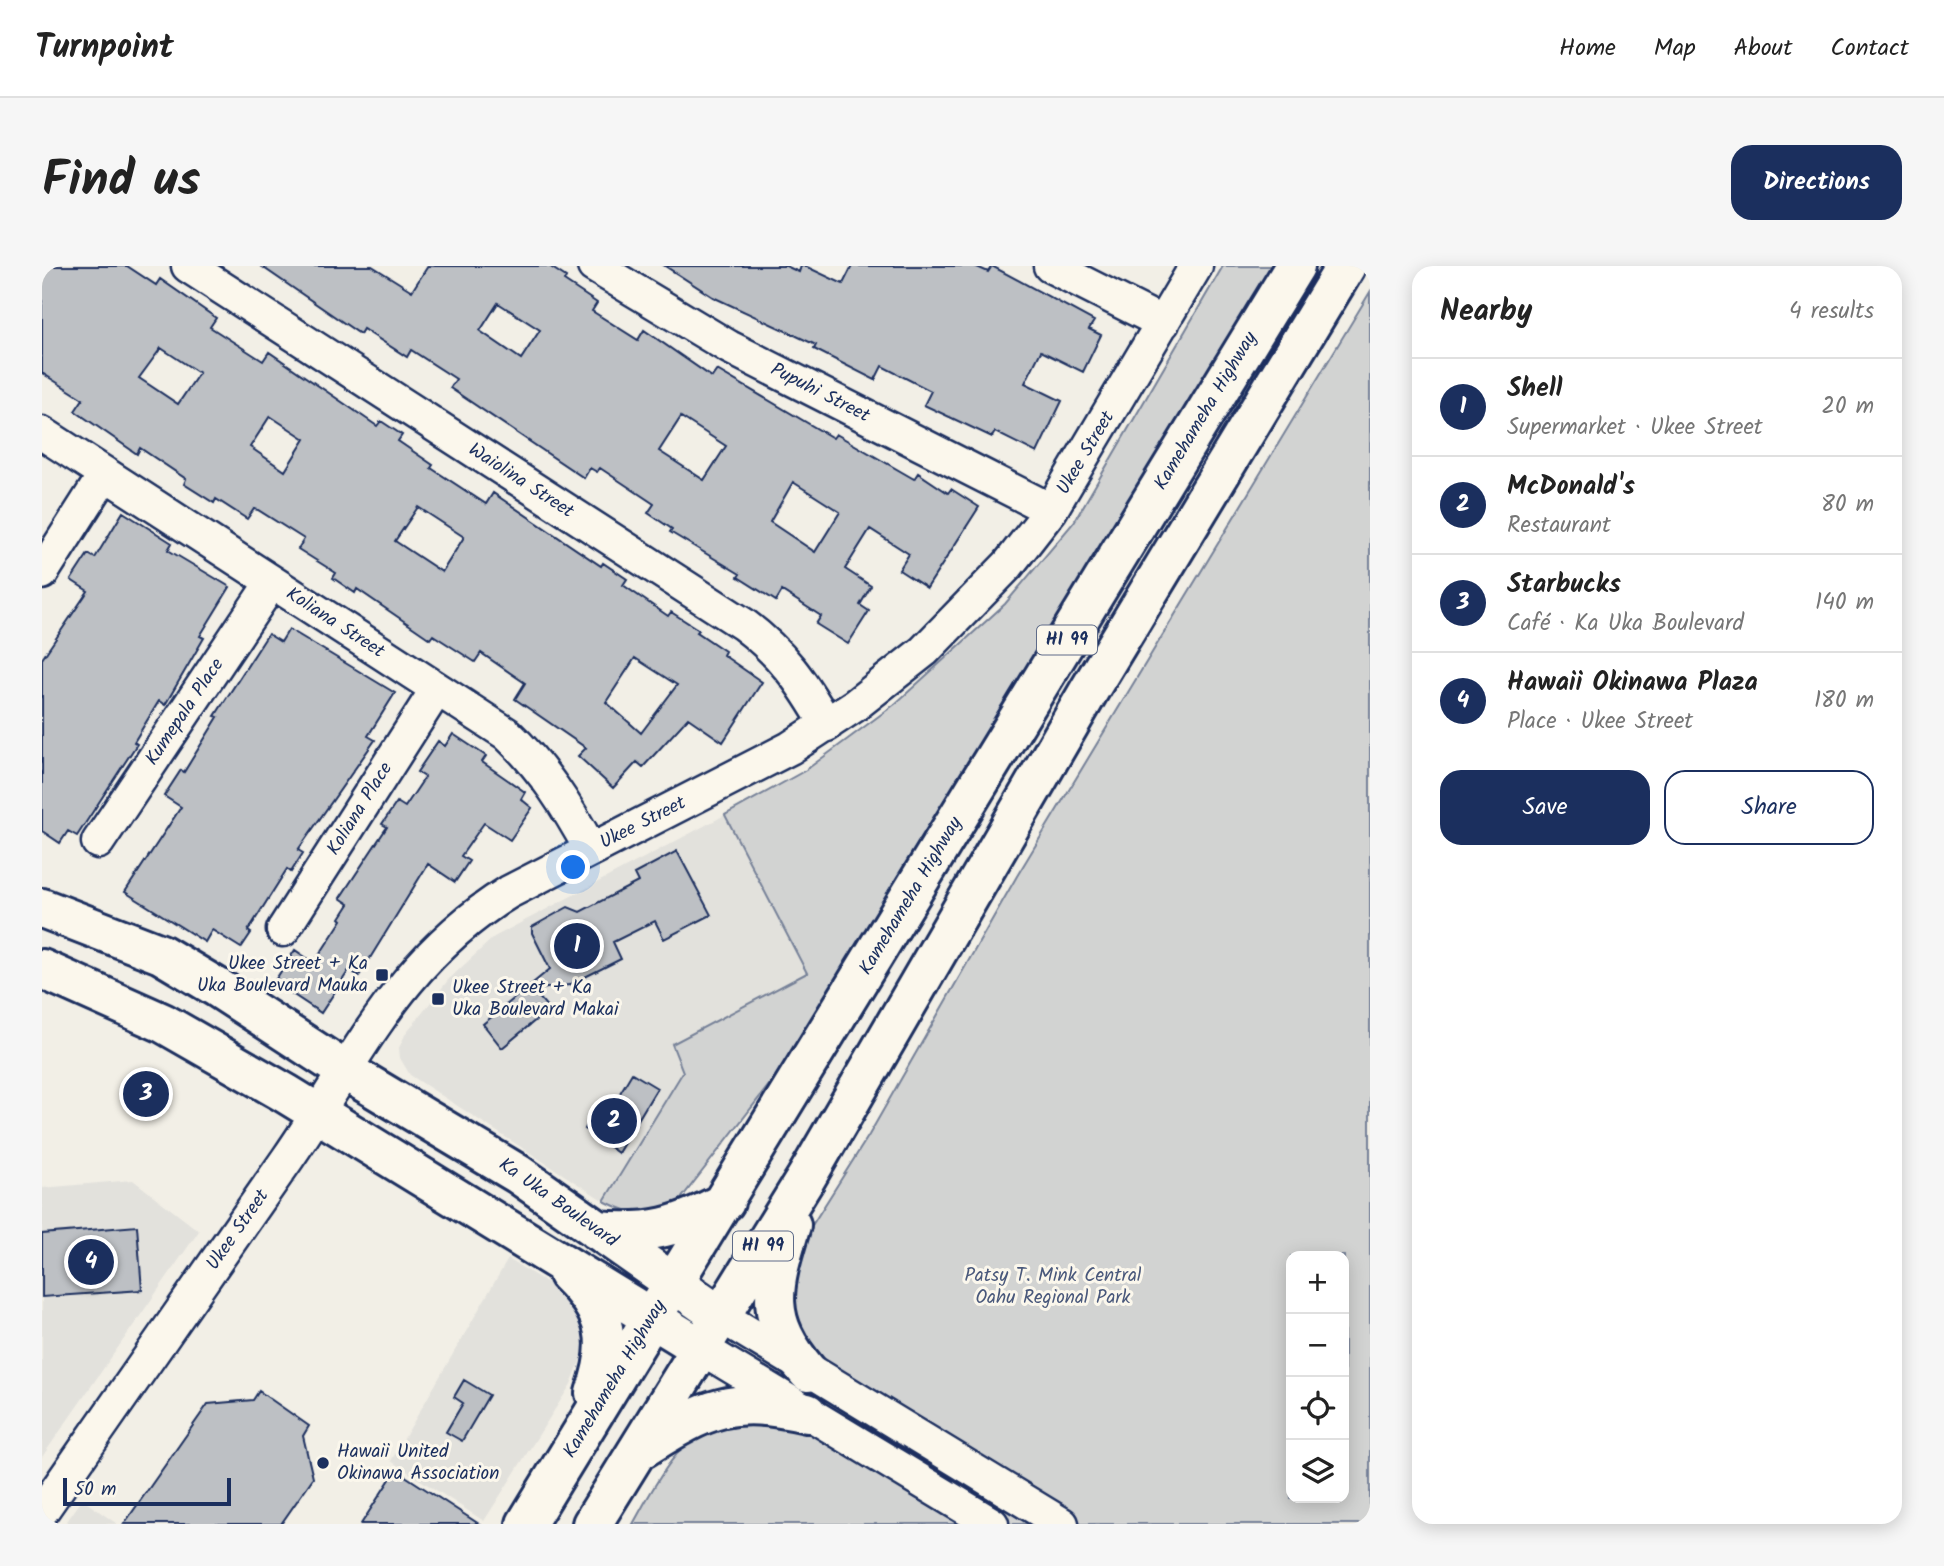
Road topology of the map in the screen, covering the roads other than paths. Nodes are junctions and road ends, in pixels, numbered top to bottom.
1 (188, 266) edge
2 (594, 266) edge
3 (1050, 266) edge
4 (1196, 266) edge
5 (1295, 266) edge
6 (1346, 266) edge
7 (1163, 323) junction
8 (42, 433) edge
9 (104, 474) junction
10 (1051, 510) junction
11 (42, 573) edge
12 (272, 582) junction
13 (437, 689) junction
14 (827, 724) junction
15 (99, 842) dead end
16 (591, 850) junction
17 (42, 908) edge
18 (283, 930) dead end
19 (42, 969) edge
20 (344, 1070) junction
21 (317, 1112) junction
22 (806, 1178) junction
23 (725, 1202) junction
24 (597, 1230) junction
25 (550, 1256) junction
26 (673, 1284) junction
27 (719, 1315) junction
28 (653, 1317) junction
29 (699, 1347) junction
30 (808, 1372) junction
31 (807, 1413) junction
32 (574, 1447) junction
33 (635, 1453) junction
34 (42, 1511) edge
35 (526, 1524) edge
36 (592, 1524) edge
37 (992, 1524) edge
38 (1062, 1524) edge

1 - 14 street, Waiolina Street
2 - 10 street, Pupuhi Street
3 - 7 street
4 - 7 street, Ukee Street
5 - 23 main road, Kamehameha Highway / HI 99
6 - 22 main road, HI 99
7 - 10 street, Ukee Street
8 - 9 street, Koliana Street
9 - 11 street
9 - 12 street, Koliana Street
10 - 14 street, Ukee Street
12 - 13 street, Koliana Street
12 - 15 street, Kumepala Place
13 - 16 street, Koliana Street
13 - 18 street, Koliana Place
14 - 16 street, Ukee Street
16 - 20 street, Ukee Street
17 - 20 main road, Ka Uka Boulevard
19 - 21 main road
20 - 21 street, Ukee Street
20 - 24 main road, Ka Uka Boulevard
21 - 25 main road
21 - 34 street, Ukee Street
22 - 27 main road, HI 99
22 - 30 main road
23 - 24 main road
23 - 26 main road, Kamehameha Highway / HI 99
24 - 26 main road, Ka Uka Boulevard
25 - 28 main road
25 - 32 main road
26 - 27 main road, Ka Uka Boulevard
26 - 28 main road, Kamehameha Highway / HI 99
27 - 29 main road, HI 99
27 - 30 street, Ka Uka Boulevard
28 - 29 main road
28 - 32 main road, Kamehameha Highway / HI 99
29 - 31 street
29 - 33 main road, HI 99
30 - 38 street, Ka Uka Boulevard
31 - 33 main road
31 - 37 street
32 - 35 main road, Kamehameha Highway / HI 99
33 - 36 main road, HI 99

